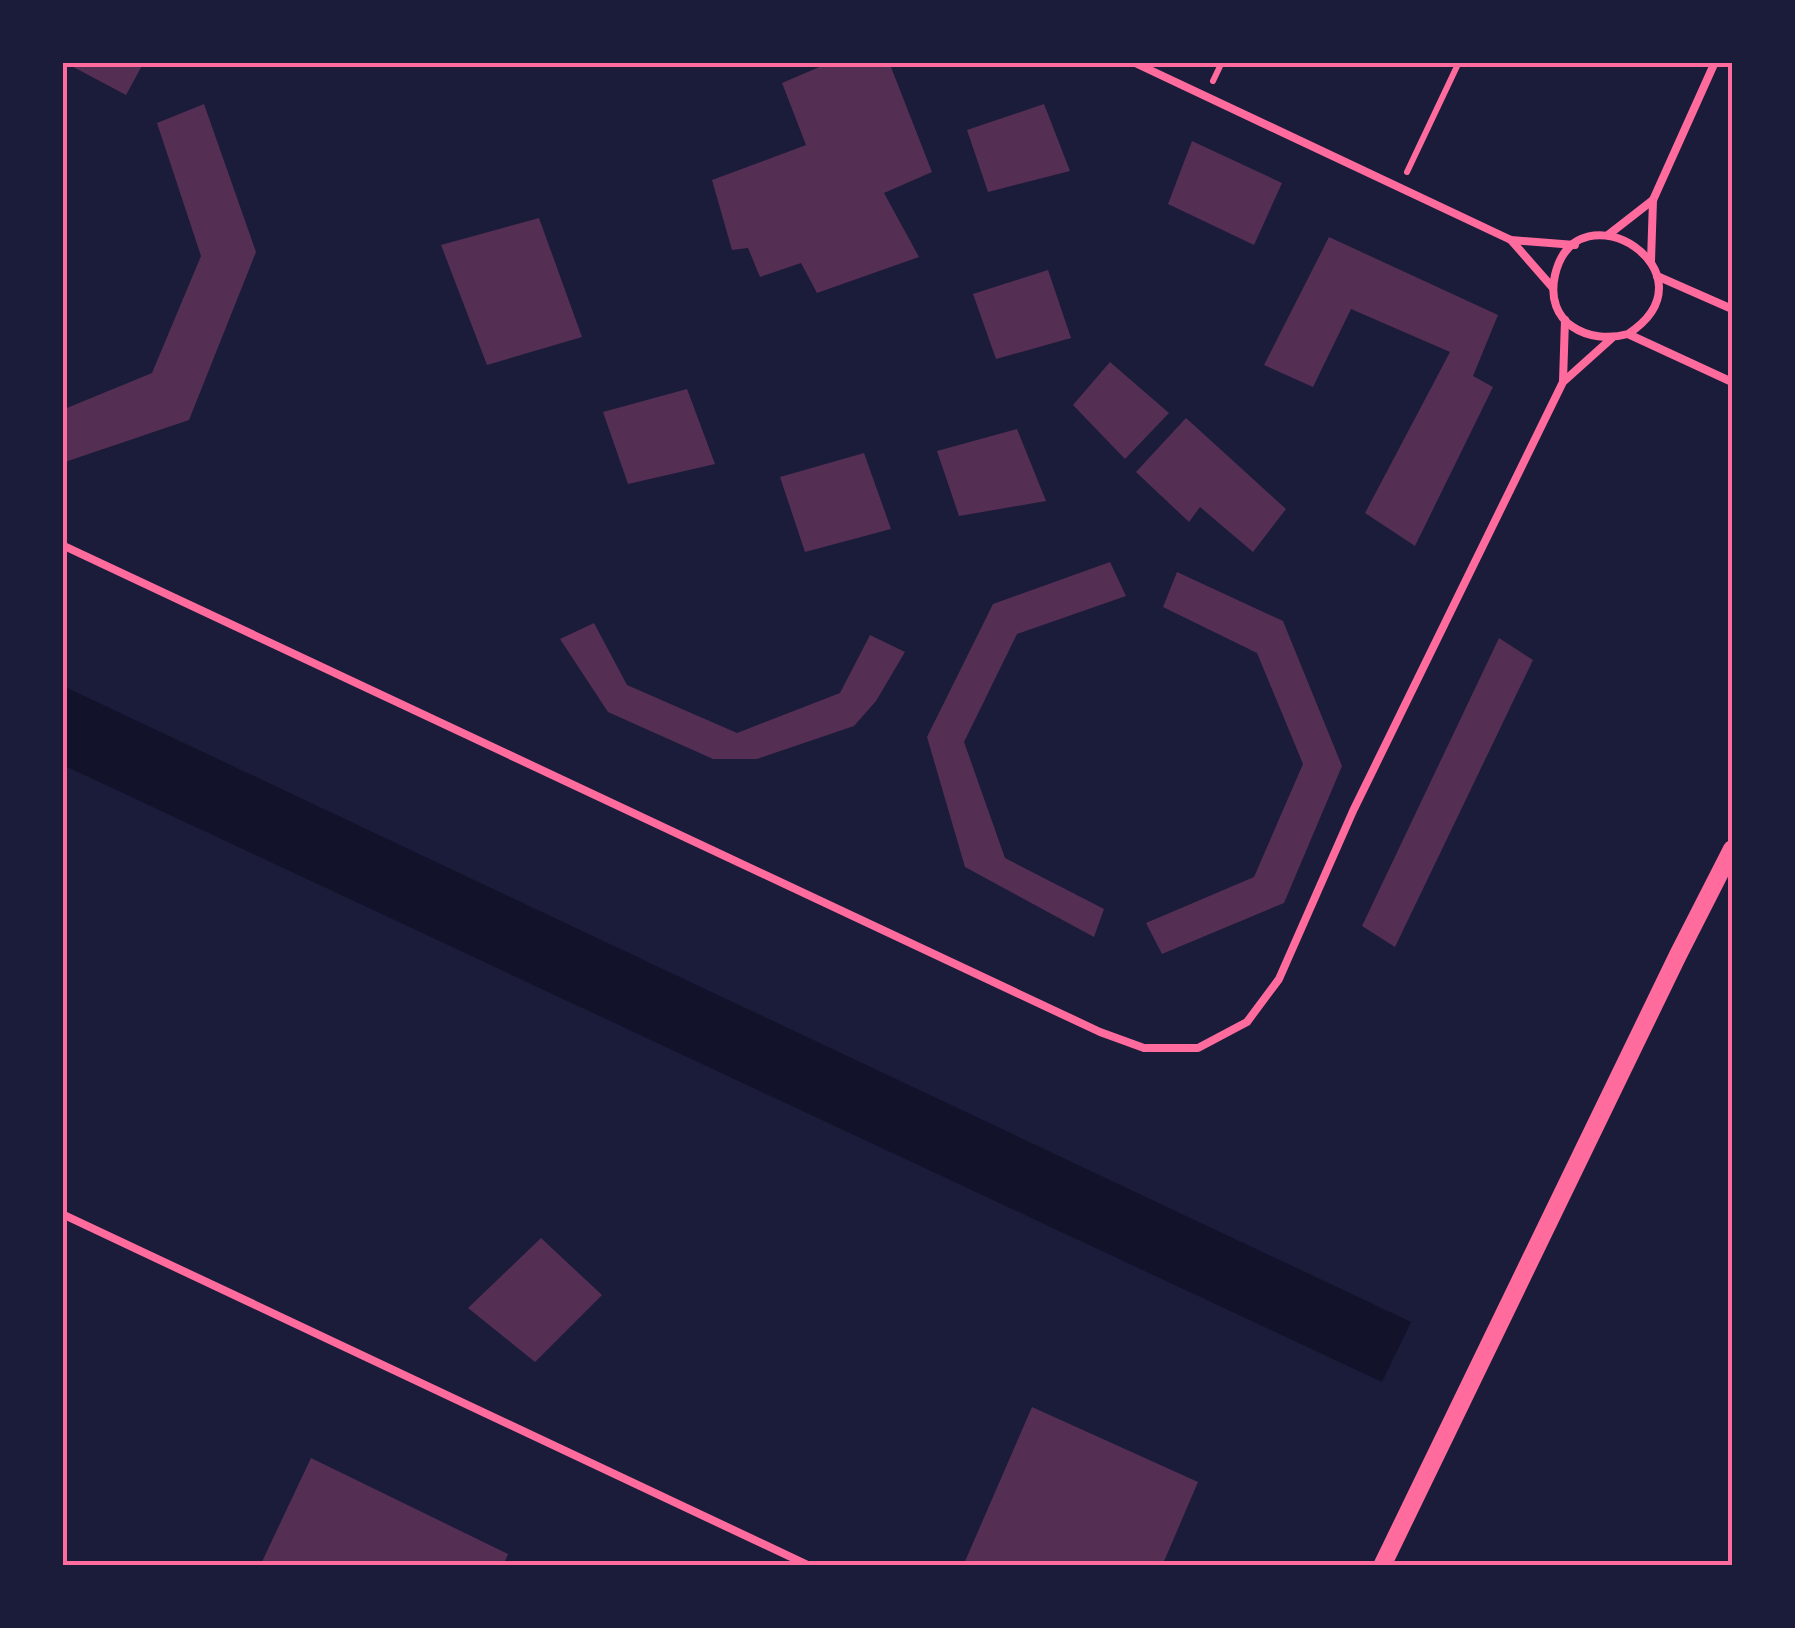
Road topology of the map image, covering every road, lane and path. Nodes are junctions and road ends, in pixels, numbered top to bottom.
1 (1133, 62) edge
2 (1458, 62) edge
3 (1715, 62) edge
4 (1400, 187) junction
5 (1652, 200) junction
6 (1608, 235) junction
7 (1511, 240) junction
8 (1576, 244) junction
9 (1651, 261) junction
10 (1657, 276) junction
11 (1553, 288) junction
12 (1732, 308) edge
13 (1565, 320) junction
14 (1628, 334) junction
15 (1612, 338) junction
16 (1563, 382) junction
17 (1732, 382) edge
18 (62, 545) edge
19 (1732, 850) edge
20 (62, 1214) edge
21 (810, 1566) edge
22 (1382, 1566) edge

1 - 4 lane
2 - 4 path
3 - 5 lane
4 - 7 lane
5 - 6 lane
5 - 9 lane
6 - 8 lane
6 - 9 lane
7 - 8 lane
7 - 11 lane
8 - 11 lane
9 - 10 lane
10 - 12 lane
10 - 14 lane
11 - 13 lane
13 - 15 lane
13 - 16 lane
14 - 15 lane
14 - 17 lane
15 - 16 lane
16 - 18 lane
19 - 22 street
20 - 21 lane

